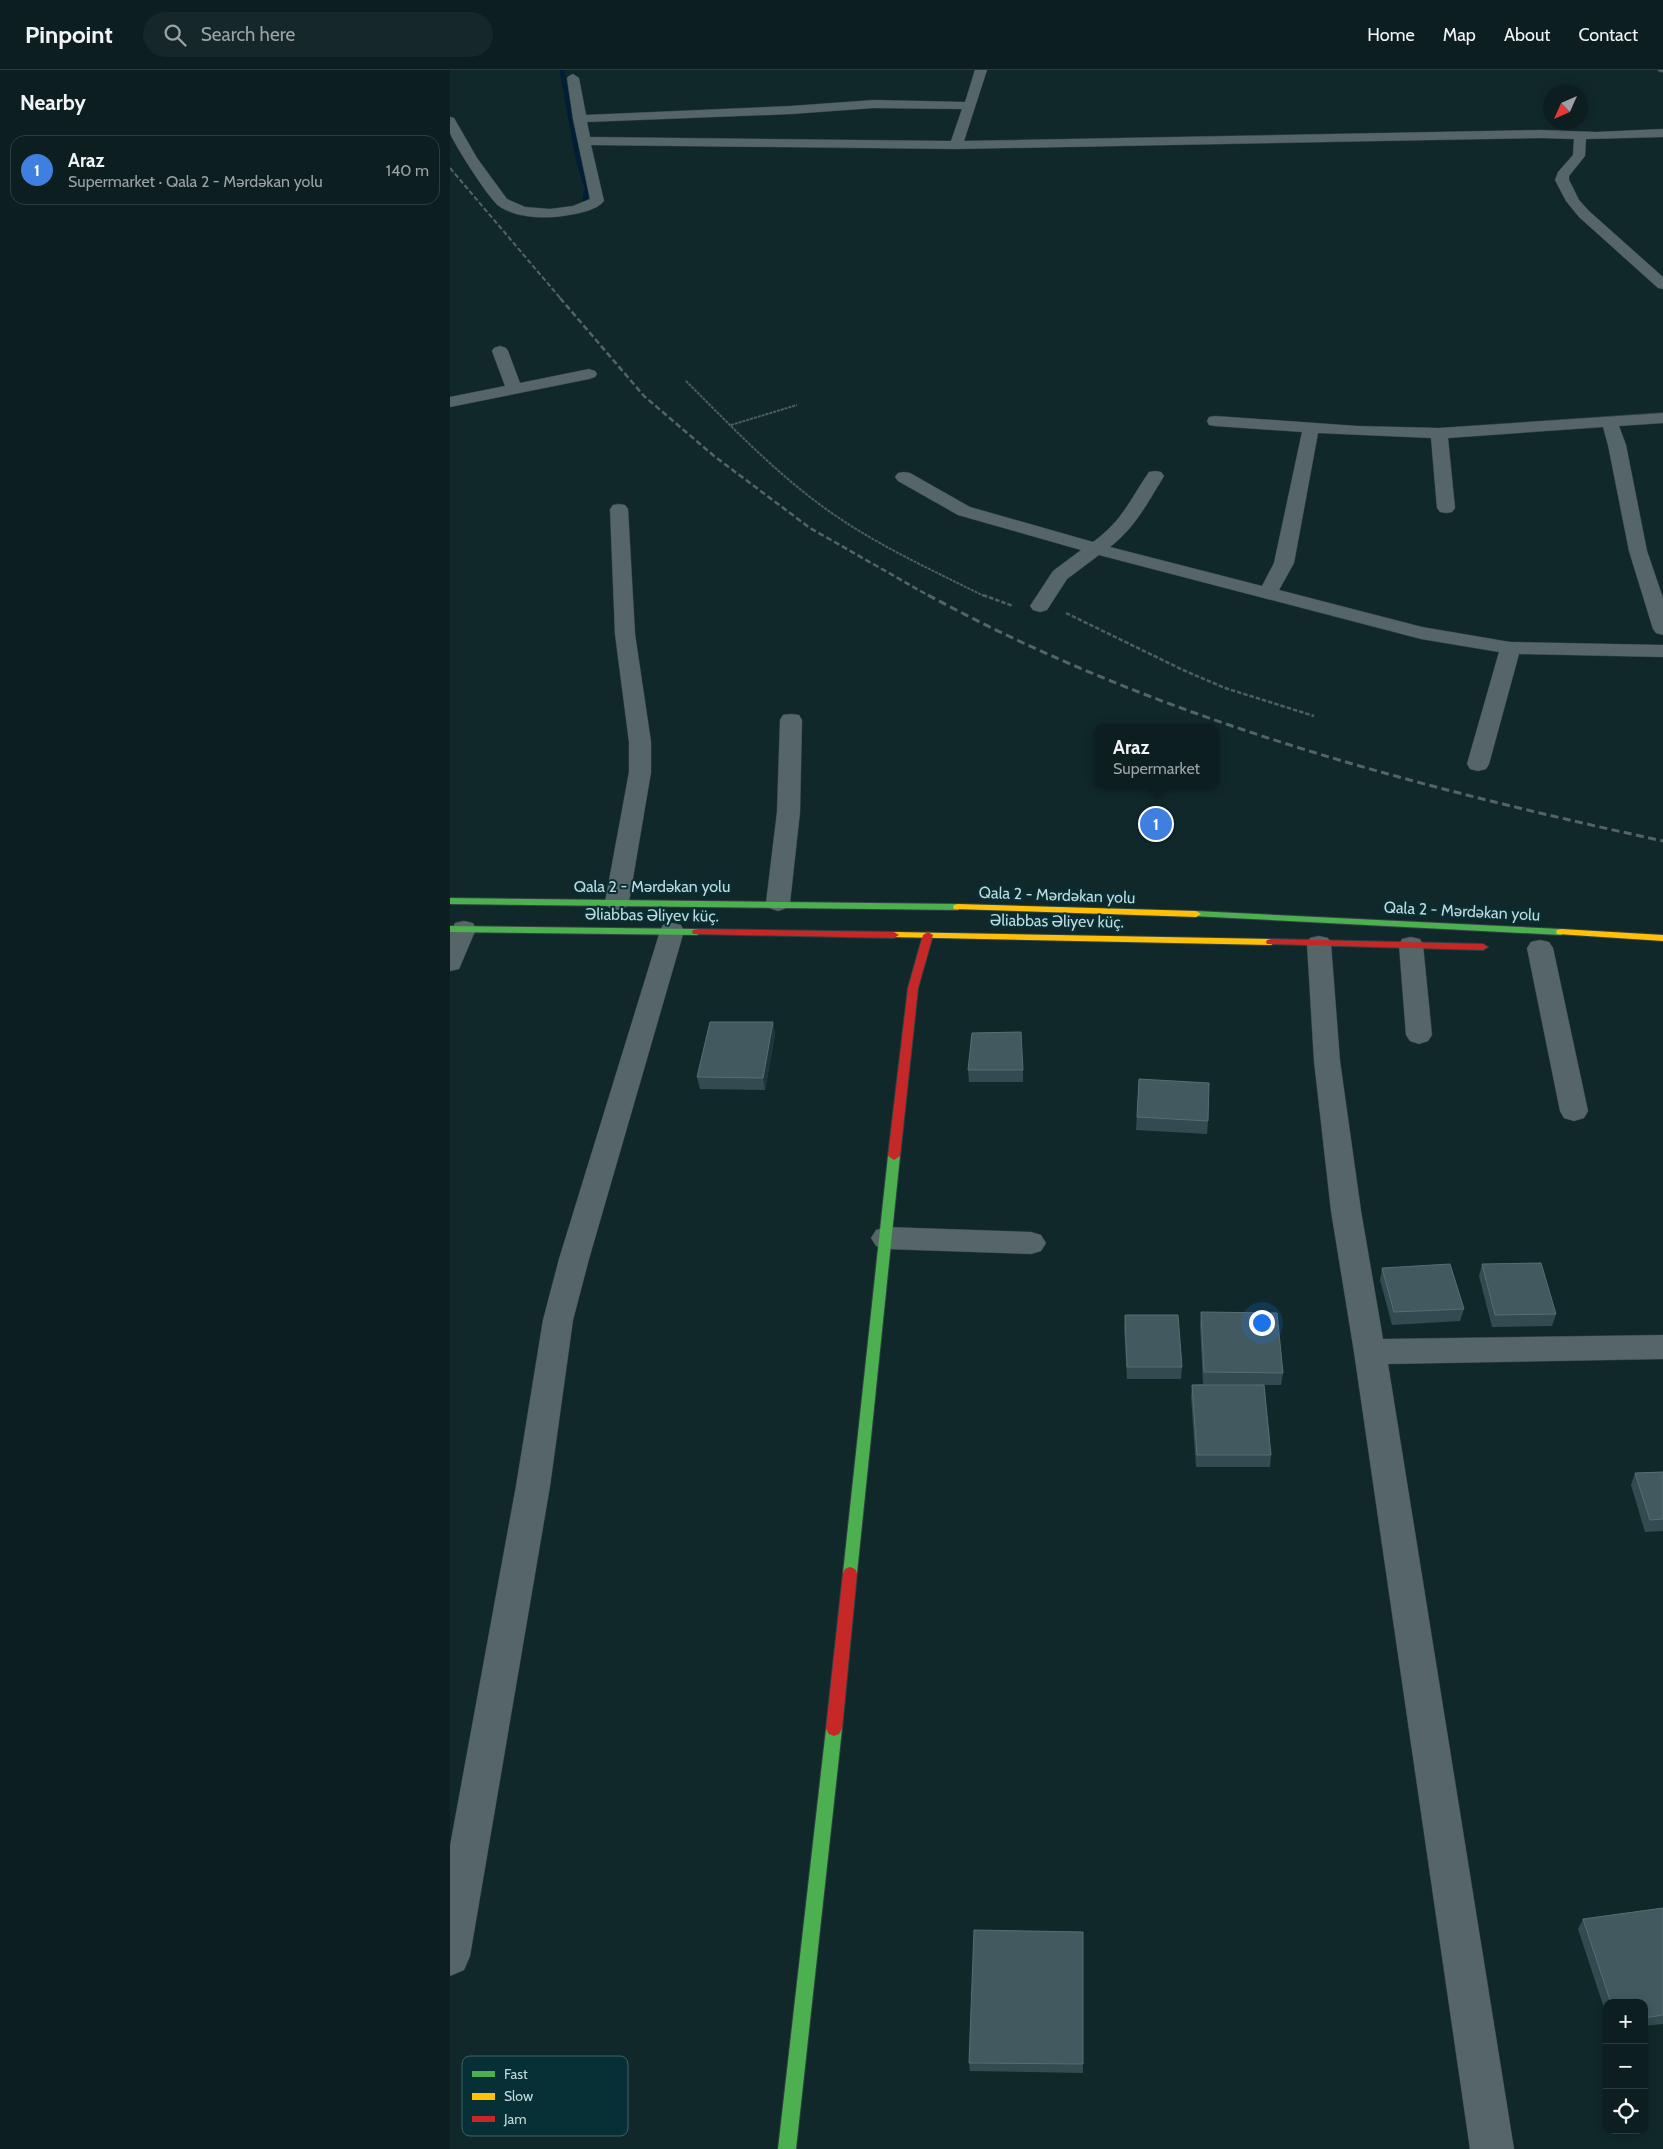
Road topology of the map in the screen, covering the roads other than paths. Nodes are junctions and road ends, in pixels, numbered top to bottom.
1 (981, 70) edge
2 (572, 78) dead end
3 (969, 106) junction
4 (579, 118) junction
5 (450, 121) edge
6 (1663, 134) edge
7 (1580, 136) junction
8 (584, 141) junction
9 (957, 145) junction
10 (1663, 285) edge
11 (500, 351) dead end
12 (589, 374) dead end
13 (515, 390) junction
14 (450, 402) edge
15 (1663, 418) edge
16 (1215, 421) dead end
17 (1609, 421) junction
18 (1310, 428) junction
19 (1439, 433) junction
20 (1155, 476) dead end
21 (904, 477) dead end
22 (1446, 508) dead end
23 (620, 509) dead end
24 (1097, 549) junction
25 (1268, 593) junction
26 (1040, 606) road end
27 (1663, 628) edge
28 (1510, 648) junction
29 (1663, 651) edge
30 (791, 720) dead end
31 (1478, 764) dead end
32 (450, 901) edge
33 (617, 902) junction
34 (778, 903) junction
35 (457, 929) edge
36 (672, 931) junction
37 (928, 935) junction
38 (1663, 938) edge
39 (1319, 944) junction
40 (1411, 945) junction
41 (1490, 947) dead end
42 (1540, 948) dead end
43 (450, 963) edge
44 (1419, 1036) dead end
45 (1574, 1111) dead end
46 (886, 1238) junction
47 (1030, 1243) dead end
48 (1663, 1347) edge
49 (1370, 1352) junction
50 (450, 1956) edge
51 (788, 2149) edge
52 (1492, 2149) edge

1 - 3 street
2 - 4 street
3 - 4 street
3 - 9 street
4 - 8 street
5 - 8 street
6 - 7 street
7 - 9 street
7 - 10 street
8 - 9 street
11 - 13 street
12 - 13 street
13 - 14 street
15 - 17 street
16 - 18 street
17 - 19 street
17 - 27 street
18 - 19 street
18 - 25 street
19 - 22 street
20 - 24 street
21 - 24 street
23 - 33 street
24 - 25 street
24 - 26 street
25 - 28 street
28 - 29 street
28 - 31 street
30 - 34 street
32 - 33 main road, Qala 2 - Mərdəkan yolu
33 - 34 main road, Qala 2 - Mərdəkan yolu
34 - 38 main road, Qala 2 - Mərdəkan yolu
35 - 36 main road, Əliabbas Əliyev küç.
35 - 43 street
36 - 37 main road, Əliabbas Əliyev küç.
36 - 50 street
37 - 39 main road, Əliabbas Əliyev küç.
37 - 46 main road
39 - 40 main road, Əliabbas Əliyev küç.
39 - 49 street
40 - 41 main road, Əliabbas Əliyev küç.
40 - 44 street
42 - 45 street
46 - 47 street
46 - 51 main road
48 - 49 street
49 - 52 street

